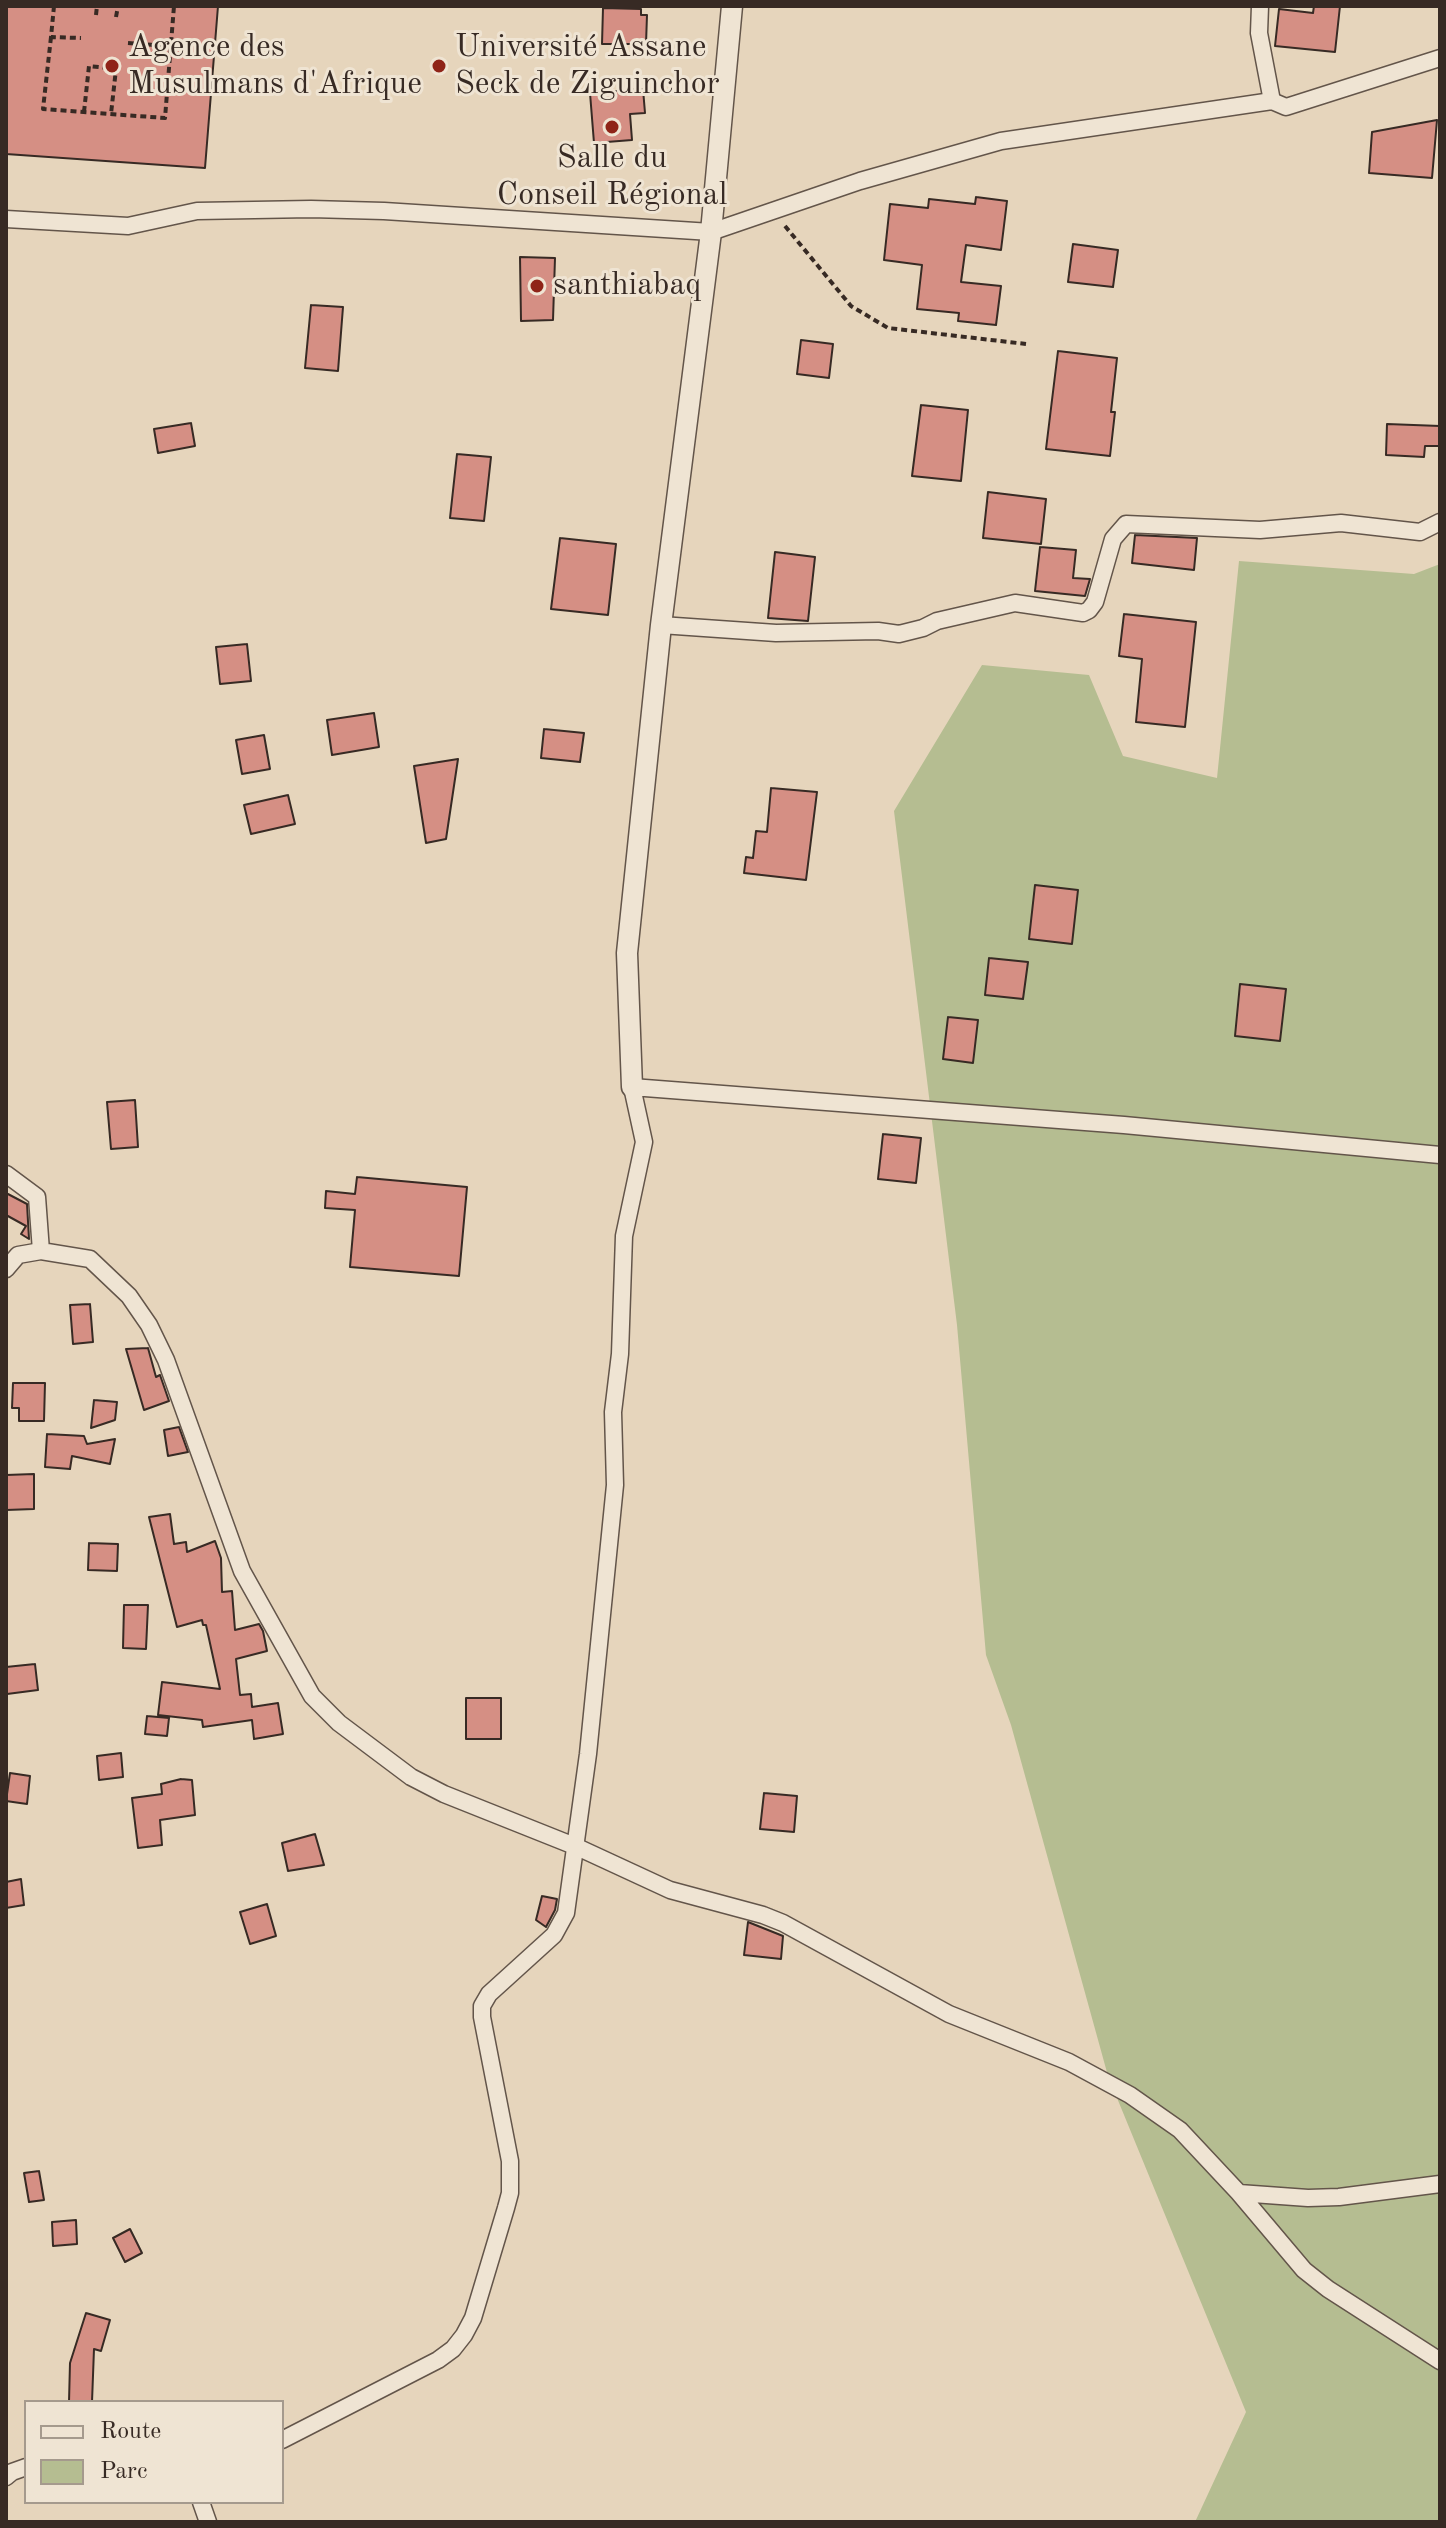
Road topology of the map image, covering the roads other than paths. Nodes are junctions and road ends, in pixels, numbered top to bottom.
1 (732, 6) edge
2 (1260, 6) edge
3 (1440, 58) edge
4 (1272, 101) junction
5 (6, 219) edge
6 (711, 232) junction
7 (1440, 522) edge
8 (661, 625) junction
9 (632, 1087) junction
10 (1440, 1155) edge
11 (6, 1174) edge
12 (41, 1251) junction
13 (6, 1269) edge
14 (577, 1847) junction
15 (1440, 2184) edge
16 (1239, 2193) junction
17 (1440, 2361) edge
18 (284, 2439) edge
19 (24, 2468) edge
20 (6, 2477) edge

1 - 6 street
2 - 4 street
3 - 4 street
4 - 6 street
5 - 6 street
6 - 8 street
7 - 8 street
8 - 9 street
9 - 10 street
9 - 14 street
11 - 12 street
12 - 13 street
12 - 14 street
14 - 16 street
14 - 18 street
15 - 16 street
16 - 17 street
19 - 20 street

